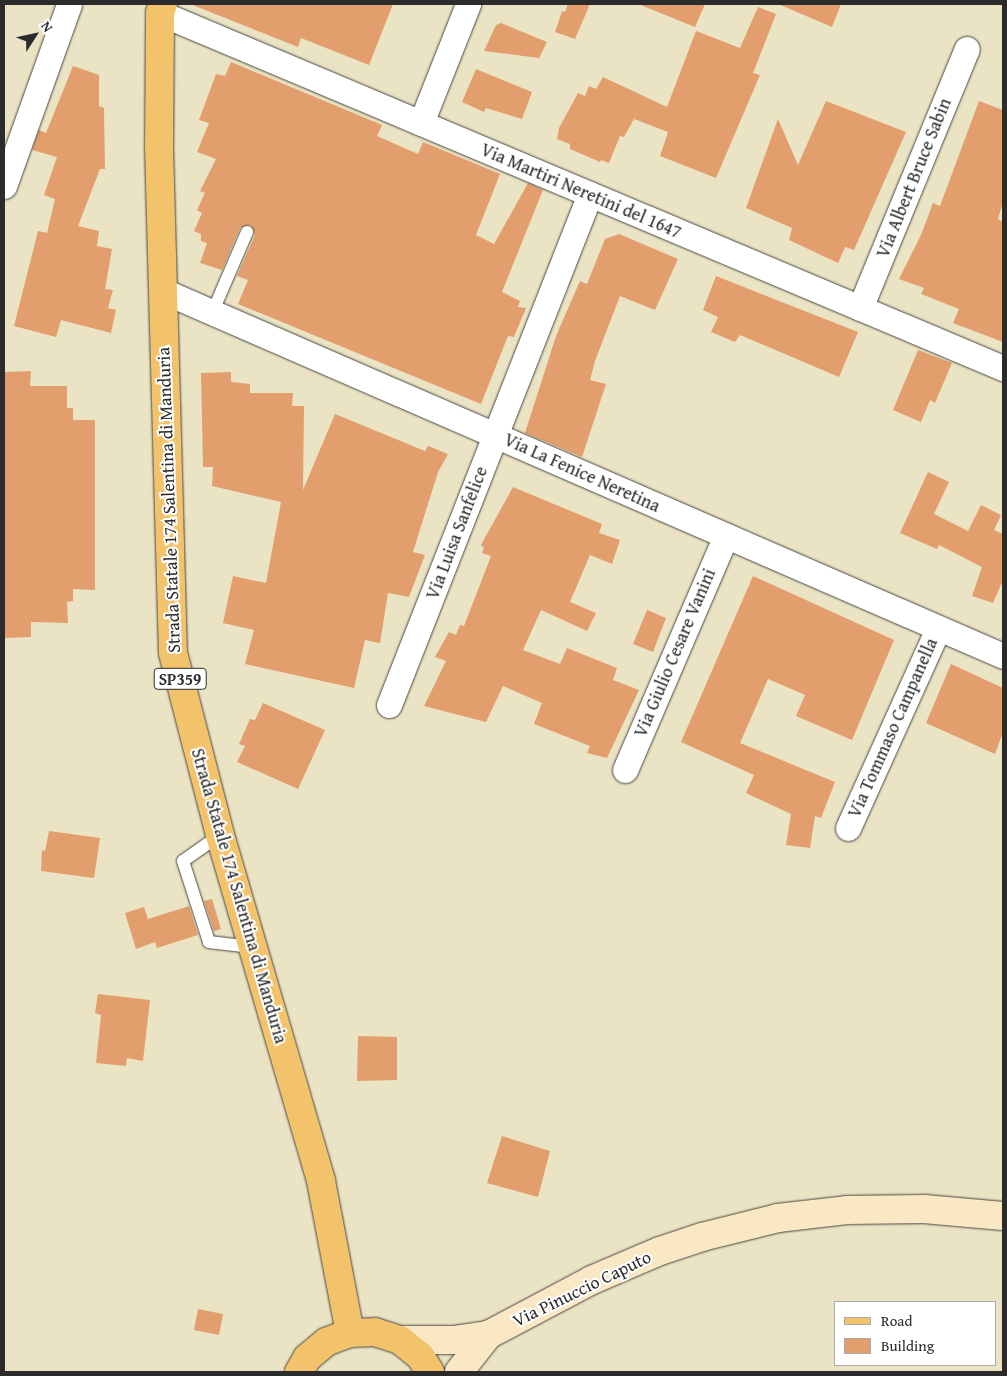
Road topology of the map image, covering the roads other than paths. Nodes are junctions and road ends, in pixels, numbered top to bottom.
1 (69, 4) edge
2 (468, 4) edge
3 (161, 9) edge
4 (967, 48) dead end
5 (421, 123) junction
6 (4, 186) edge
7 (590, 194) junction
8 (247, 232) dead end
9 (161, 290) junction
10 (860, 308) junction
11 (212, 311) junction
12 (1003, 368) edge
13 (495, 435) junction
14 (726, 536) junction
15 (938, 628) junction
16 (1003, 656) edge
17 (389, 705) dead end
18 (625, 770) dead end
19 (848, 828) dead end
20 (220, 835) junction
21 (252, 948) junction
22 (1003, 1216) edge
23 (350, 1333) junction
24 (488, 1335) junction
25 (400, 1340) junction
26 (299, 1372) edge
27 (430, 1372) edge
28 (459, 1372) edge

1 - 6 street
2 - 5 street
3 - 5 street, Via Martiri Neretini del 1647
3 - 9 main road, Strada Statale 174 Salentina di Manduria / SP359
4 - 10 street, Via Albert Bruce Sabin
5 - 7 street, Via Martiri Neretini del 1647
7 - 10 street, Via Martiri Neretini del 1647
7 - 13 street, Via Luisa Sanfelice
8 - 11 lane
9 - 11 street, Via La Fenice Neretina
9 - 20 main road, Strada Statale 174 Salentina di Manduria / SP359
10 - 12 street, Via Martiri Neretini del 1647
11 - 13 street, Via La Fenice Neretina
13 - 14 street, Via La Fenice Neretina
13 - 17 street, Via Luisa Sanfelice
14 - 15 street, Via La Fenice Neretina
14 - 18 street, Via Giulio Cesare Vanini
15 - 16 street, Via La Fenice Neretina
15 - 19 street, Via Tommaso Campanella
20 - 21 main road, Strada Statale 174 Salentina di Manduria / SP359
20 - 21 lane
21 - 23 main road, Strada Statale 174 Salentina di Manduria / SP359
22 - 24 street, Via Pinuccio Caputo
23 - 25 main road
23 - 26 main road
24 - 25 street
24 - 28 street
25 - 27 main road

